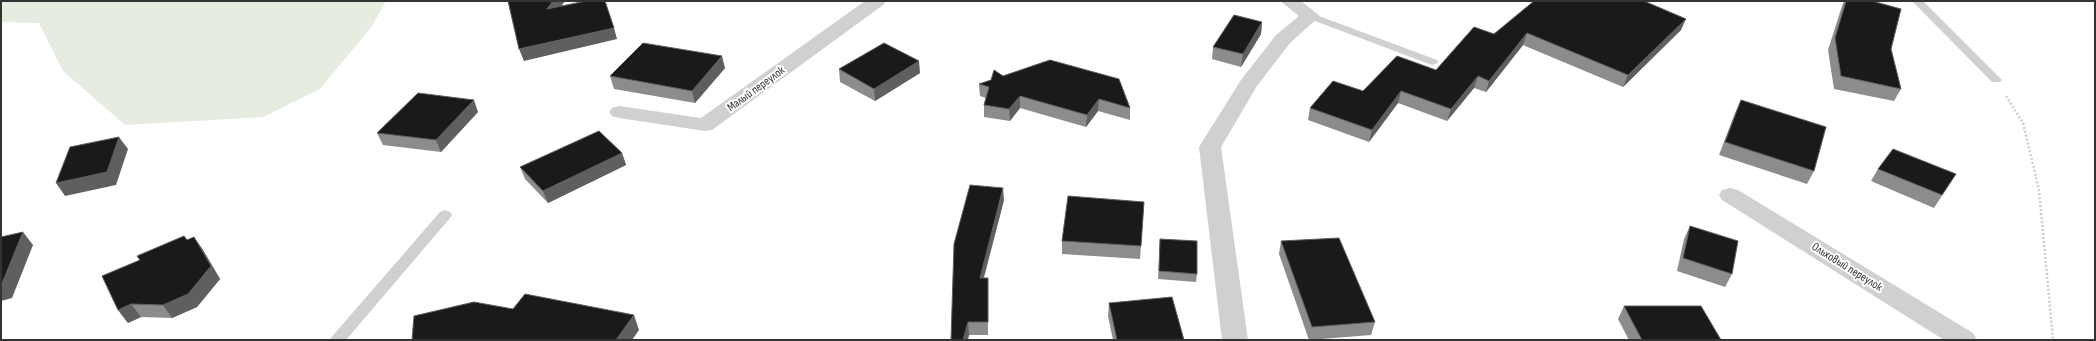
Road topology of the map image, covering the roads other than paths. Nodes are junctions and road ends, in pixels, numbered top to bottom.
1 (877, 1) edge
2 (1289, 1) edge
3 (1917, 1) edge
4 (1310, 16) junction
5 (1433, 62) dead end
6 (1996, 80) road end
7 (619, 112) dead end
8 (1730, 195) dead end
9 (445, 215) dead end
10 (337, 340) edge
11 (1235, 340) edge
12 (1964, 340) edge

1 - 7 street, Малый переулок
2 - 4 street
3 - 6 lane
4 - 5 lane
4 - 11 street
8 - 12 street, Ольховый переулок
9 - 10 lane

